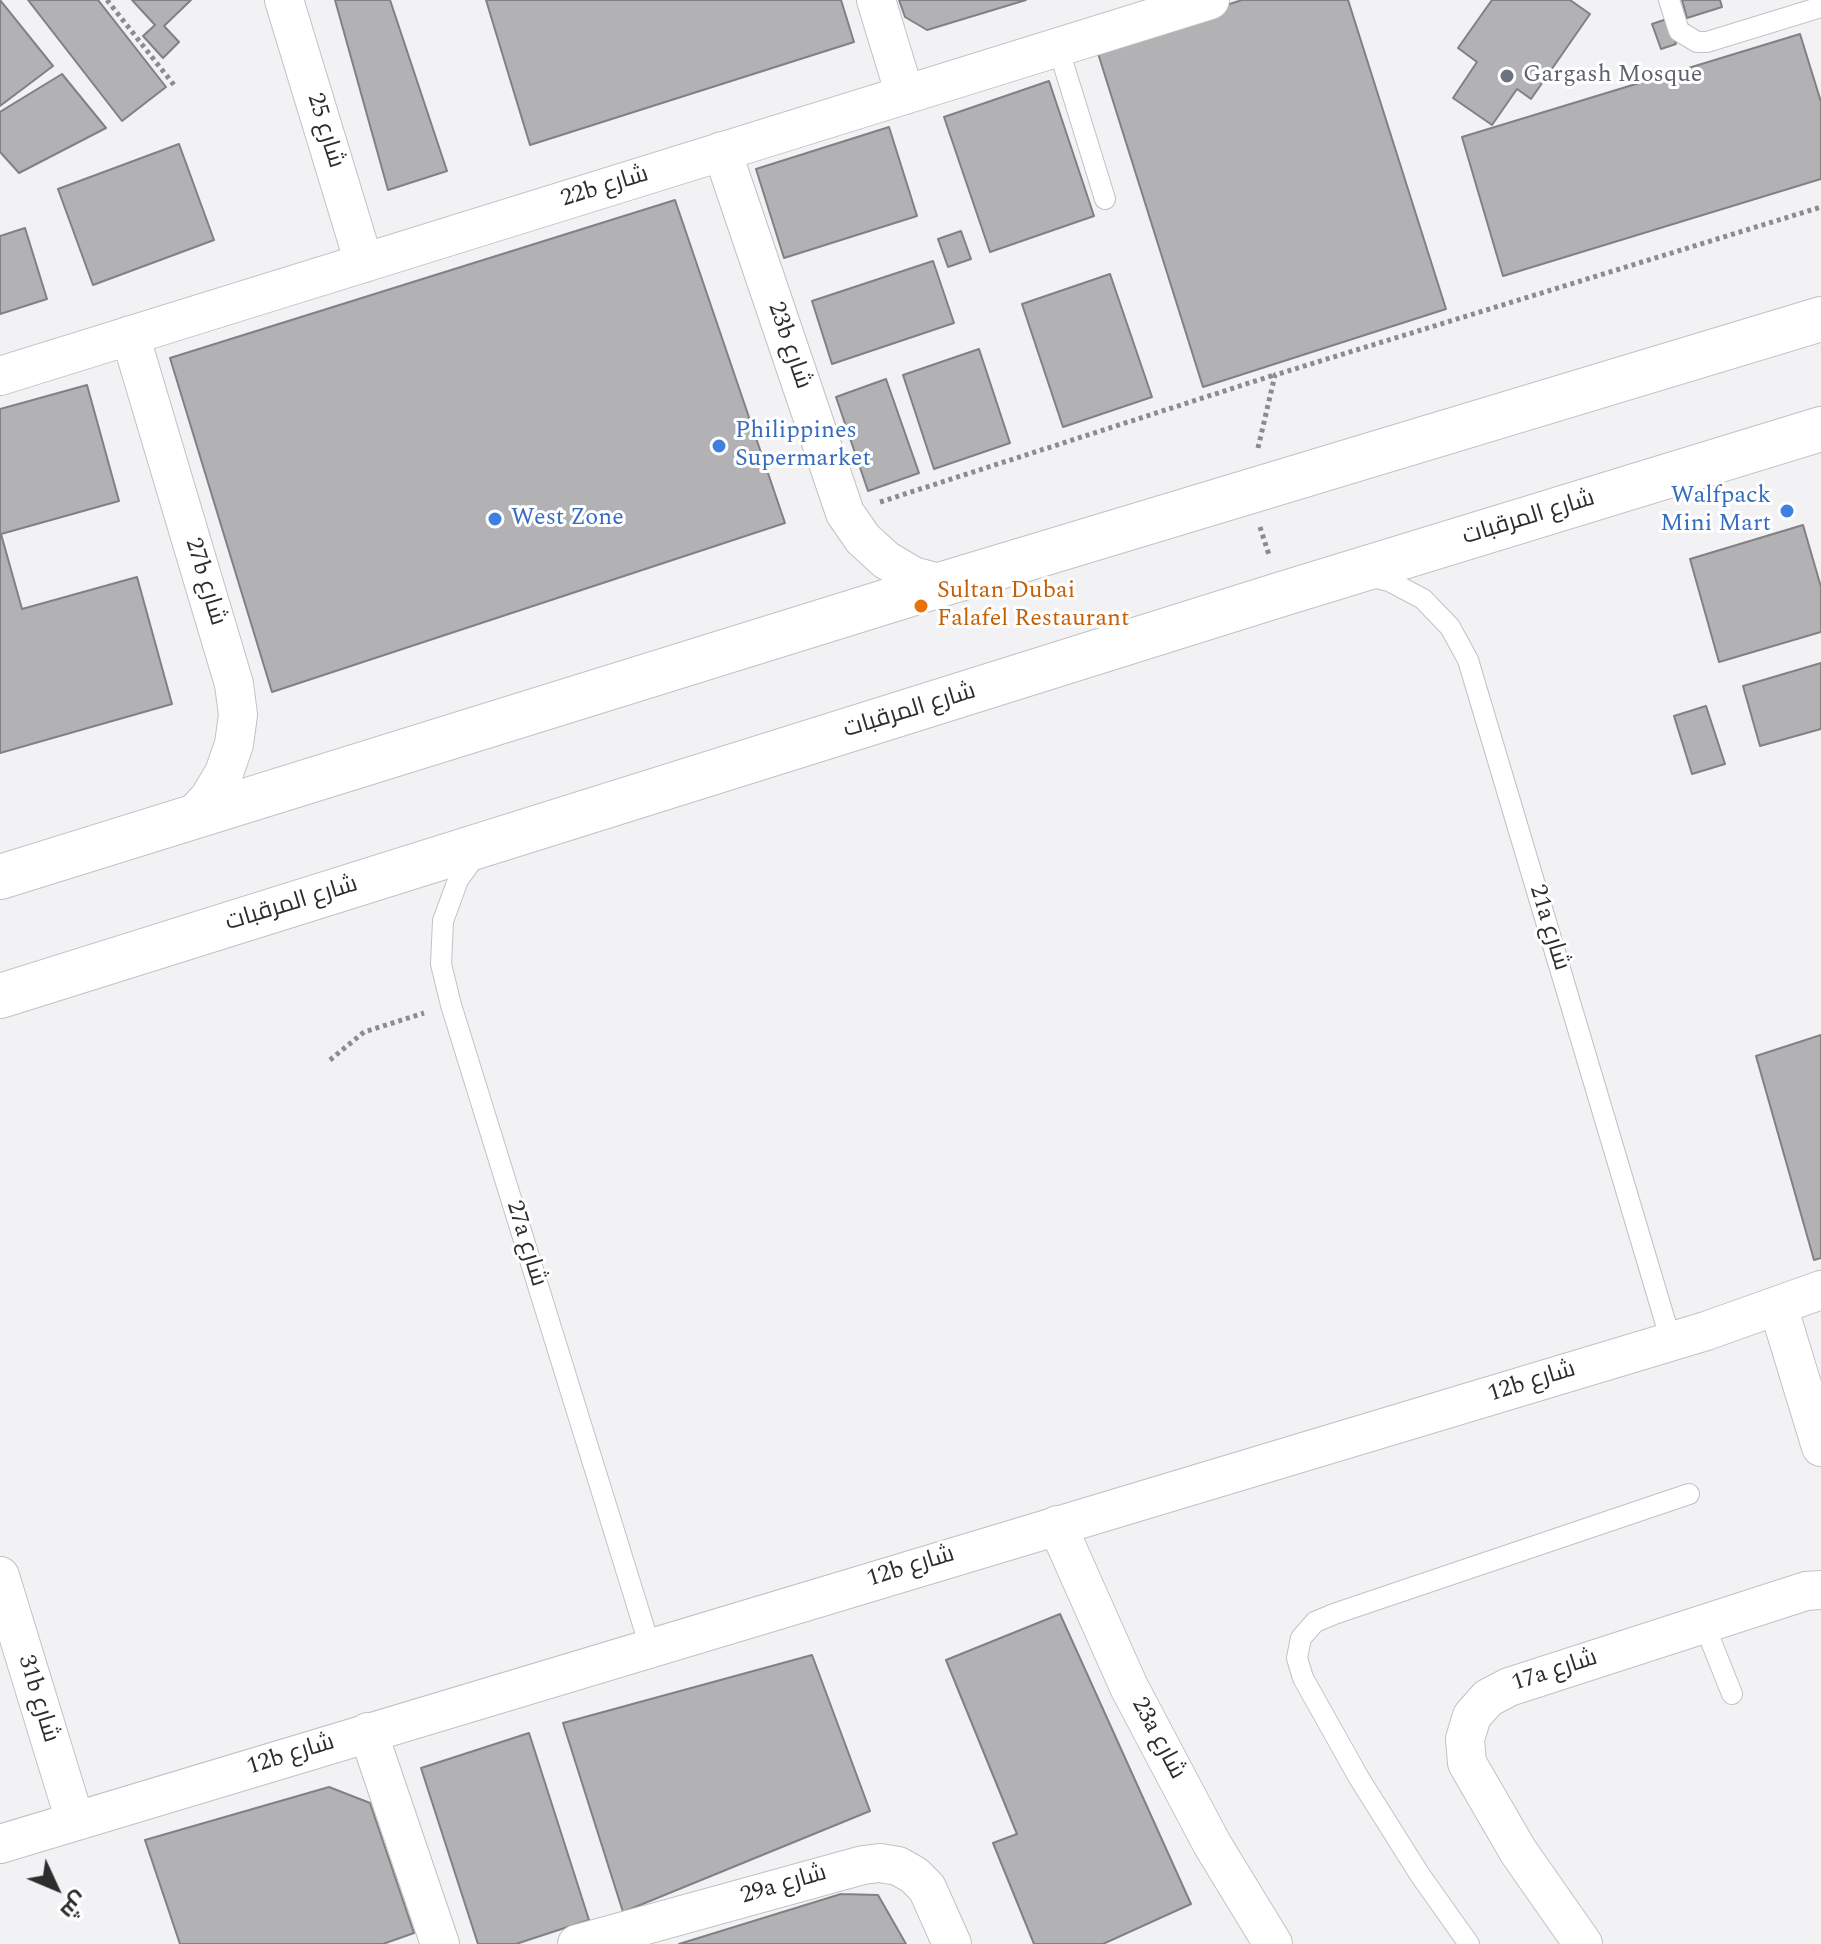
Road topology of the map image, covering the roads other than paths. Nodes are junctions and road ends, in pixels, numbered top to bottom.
1 (284, 0) edge
2 (876, 0) edge
3 (1210, 0) edge
4 (1669, 0) edge
5 (1821, 7) edge
6 (1058, 47) junction
7 (905, 95) junction
8 (722, 151) junction
9 (1105, 199) dead end
10 (364, 263) junction
11 (1821, 319) edge
12 (130, 335) junction
13 (0, 376) edge
14 (1810, 431) edge
15 (1352, 573) junction
16 (943, 584) junction
17 (189, 820) junction
18 (483, 845) junction
19 (0, 877) edge
20 (0, 996) edge
21 (1821, 1290) edge
22 (1778, 1306) junction
23 (1671, 1341) junction
24 (1821, 1447) edge
25 (1689, 1494) dead end
26 (1057, 1525) junction
27 (0, 1576) edge
28 (1816, 1586) edge
29 (1704, 1624) junction
30 (650, 1647) junction
31 (1732, 1694) dead end
32 (368, 1732) junction
33 (75, 1821) junction
34 (0, 1844) edge
35 (440, 1944) edge
36 (577, 1944) edge
37 (952, 1944) edge
38 (1273, 1944) edge
39 (1469, 1944) edge
40 (1583, 1944) edge

1 - 10 street, شارع 25
2 - 7 street
3 - 6 street, 22b شارع
4 - 5 lane
6 - 7 street, 22b شارع
6 - 9 lane
7 - 8 street, 22b شارع
8 - 10 street, 22b شارع
8 - 16 street, 23b شارع
10 - 12 street, 22b شارع
11 - 16 street
12 - 13 street, 22b شارع
12 - 17 street, 27b شارع
14 - 15 street, شارع المرقبات
15 - 18 street, شارع المرقبات
15 - 23 lane, 21a شارع
16 - 17 street
17 - 19 street
18 - 20 street, شارع المرقبات
18 - 30 lane, 27a شارع
21 - 22 street, 12b شارع
22 - 23 street, 12b شارع
22 - 24 street
23 - 26 street, 12b شارع
25 - 39 lane
26 - 30 street, 12b شارع
26 - 38 street, 23a شارع
27 - 33 street, 31b شارع
28 - 29 street, 17a شارع
29 - 31 lane
29 - 40 street, 17a شارع
30 - 32 street, 12b شارع
32 - 33 street, 12b شارع
32 - 35 street
33 - 34 street, 12b شارع
36 - 37 street, 29a شارع

